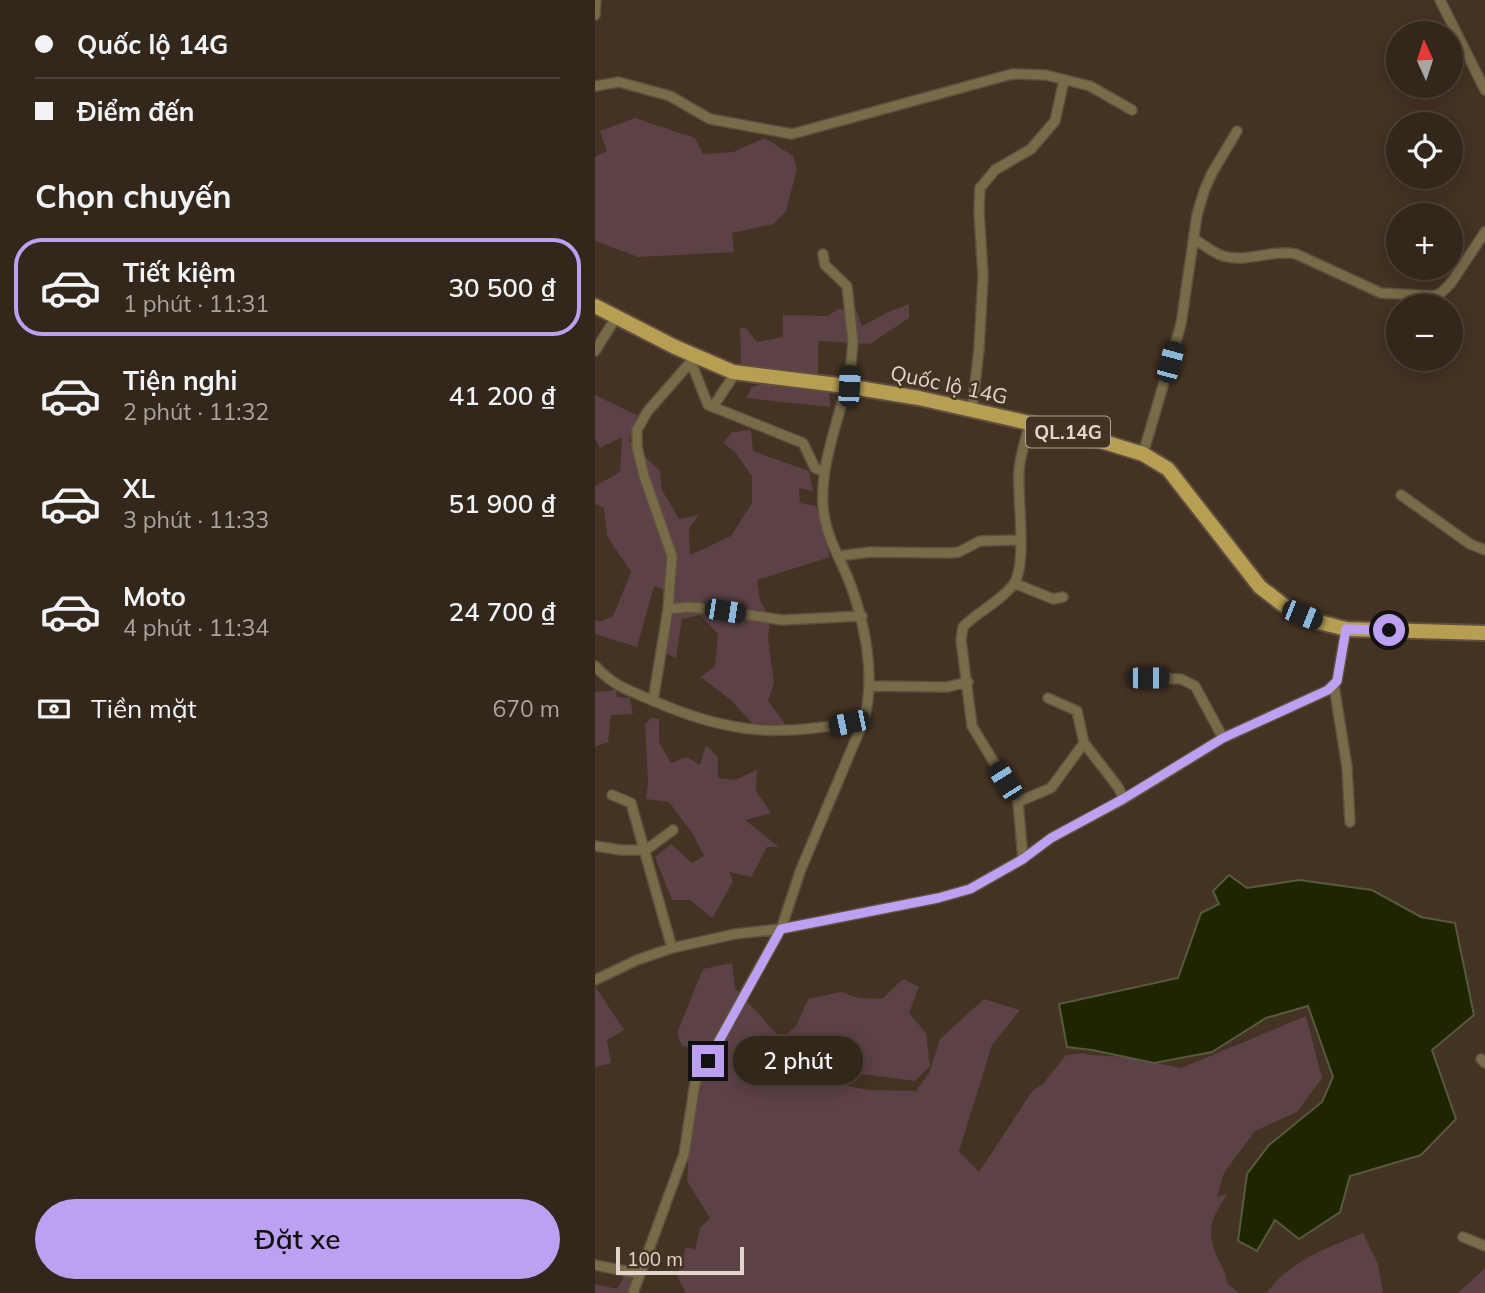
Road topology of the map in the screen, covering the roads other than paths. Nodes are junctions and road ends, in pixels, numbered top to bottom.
1 (596, 0) edge
2 (1440, 0) edge
3 (595, 15) edge
4 (1064, 80) junction
5 (595, 86) edge
6 (1485, 90) edge
7 (1132, 110) dead end
8 (1237, 131) dead end
9 (1485, 232) edge
10 (1194, 239) junction
11 (823, 254) dead end
12 (595, 306) edge
13 (617, 316) junction
14 (595, 351) edge
15 (693, 359) junction
16 (736, 372) junction
17 (847, 386) junction
18 (713, 407) junction
19 (972, 410) junction
20 (1030, 423) junction
21 (1143, 454) junction
22 (824, 472) junction
23 (1401, 495) dead end
24 (1019, 540) junction
25 (1485, 550) edge
26 (838, 556) junction
27 (1014, 583) junction
28 (1063, 597) dead end
29 (668, 609) junction
30 (862, 616) junction
31 (1346, 629) junction
32 (1485, 633) edge
33 (595, 666) edge
34 (1148, 678) dead end
35 (968, 682) junction
36 (870, 686) junction
37 (1334, 686) junction
38 (1048, 698) dead end
39 (653, 701) junction
40 (864, 720) junction
41 (1223, 738) junction
42 (1084, 743) junction
43 (612, 795) dead end
44 (1123, 799) junction
45 (1018, 802) junction
46 (1350, 822) dead end
47 (673, 830) dead end
48 (595, 846) edge
49 (646, 850) junction
50 (1023, 859) junction
51 (781, 929) junction
52 (672, 948) junction
53 (595, 980) edge
54 (1463, 1237) dead end
55 (1485, 1246) edge
56 (595, 1265) edge
57 (640, 1274) junction
58 (633, 1293) edge

1 - 3 street
2 - 6 street
4 - 5 street
4 - 7 street
4 - 19 street
8 - 10 street
9 - 10 street
10 - 21 street
11 - 17 street
12 - 13 main road, Quốc lộ 14G / QL.14G
13 - 14 street
13 - 15 main road, Quốc lộ 14G / QL.14G
15 - 16 main road, Quốc lộ 14G / QL.14G
15 - 18 street
15 - 29 street
16 - 17 main road, Quốc lộ 14G / QL.14G
16 - 18 street
17 - 19 main road, Quốc lộ 14G / QL.14G
17 - 22 street
18 - 22 street
19 - 20 main road, Quốc lộ 14G / QL.14G
20 - 21 main road, Quốc lộ 14G / QL.14G
20 - 24 street
21 - 31 main road, Quốc lộ 14G / QL.14G
22 - 26 street
23 - 25 street
24 - 26 street
24 - 27 street
26 - 30 street
27 - 28 street
27 - 35 street
29 - 30 street
29 - 39 street
30 - 36 street
31 - 32 main road, Quốc lộ 14G / QL.14G
31 - 37 street
33 - 39 street
34 - 41 street
35 - 36 street
35 - 45 street
36 - 40 street
37 - 41 street
37 - 46 street
38 - 42 street
39 - 40 street
40 - 51 street
41 - 44 street
42 - 44 street
42 - 45 street
43 - 49 street
44 - 50 street
45 - 50 street
47 - 49 street
48 - 49 street
49 - 52 street
50 - 51 street
51 - 52 street
51 - 57 street
52 - 53 street
54 - 55 street
56 - 57 street
57 - 58 street

